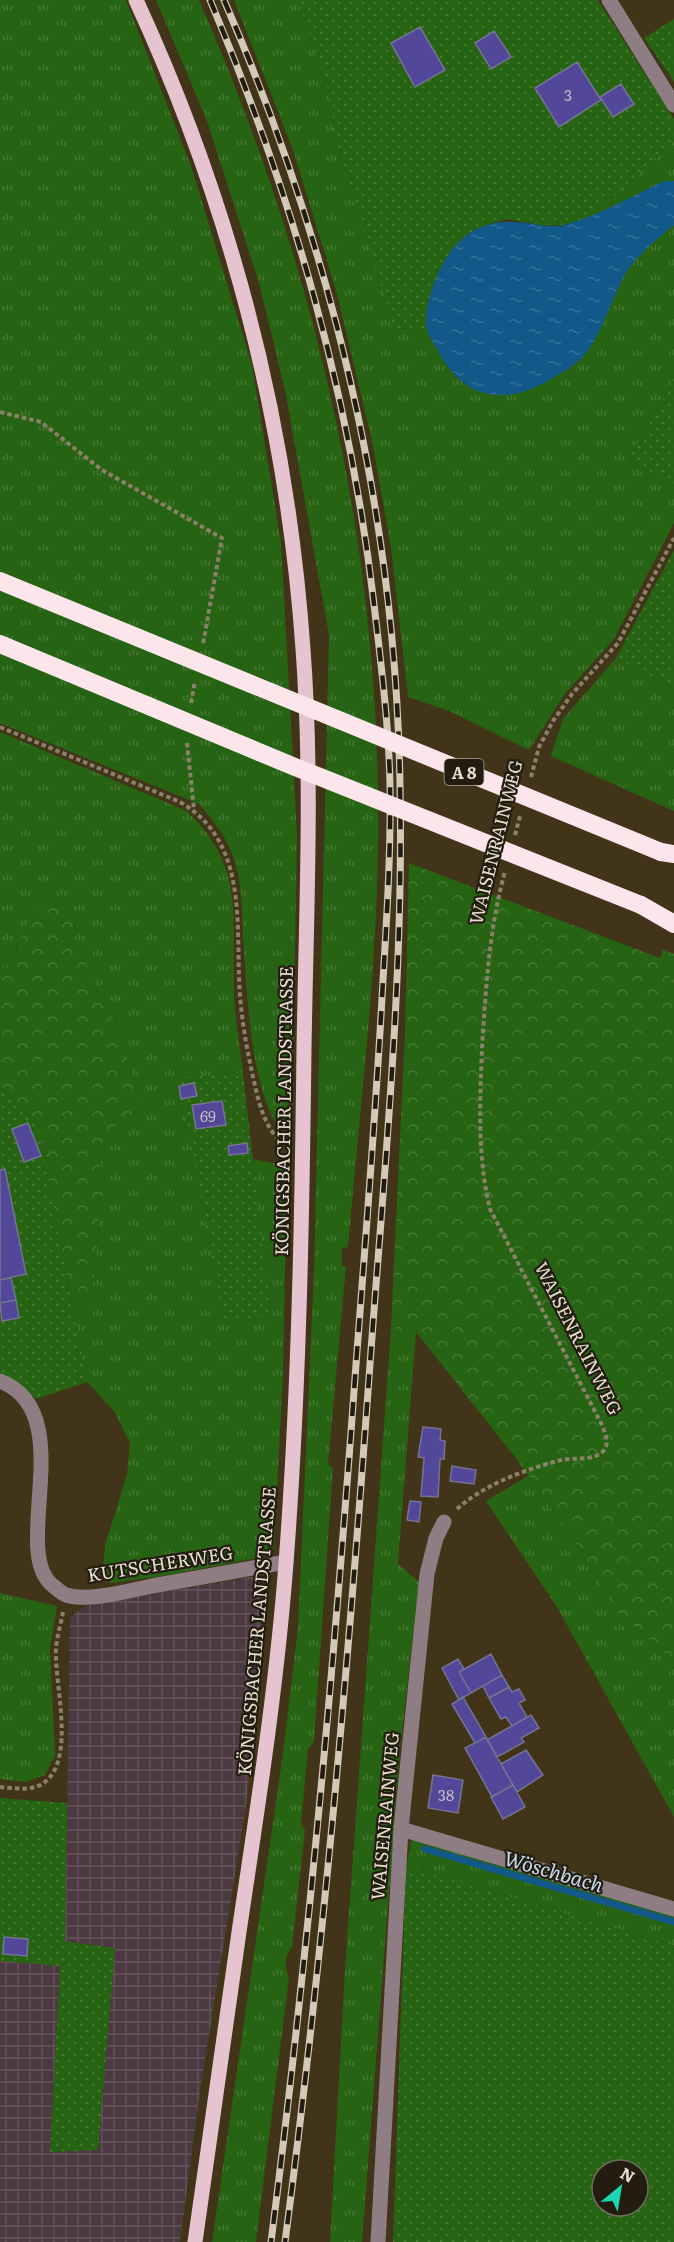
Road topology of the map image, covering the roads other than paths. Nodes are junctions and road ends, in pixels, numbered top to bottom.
1 (136, 0) edge
2 (609, 0) edge
3 (674, 105) edge
4 (0, 581) edge
5 (0, 644) edge
6 (670, 854) edge
7 (641, 905) junction
8 (674, 918) edge
9 (674, 924) edge
10 (0, 1381) edge
11 (444, 1522) road end
12 (286, 1562) junction
13 (400, 1829) junction
14 (674, 1909) edge
15 (195, 2242) edge
16 (378, 2242) edge

1 - 12 main road, KÖNIGSBACHER LANDSTRASSE
2 - 3 street
4 - 6 highway, A 8, bridge
5 - 7 highway, bridge
7 - 8 highway
7 - 9 highway
10 - 12 street, KUTSCHERWEG
11 - 13 street, WAISENRAINWEG
12 - 15 main road, KÖNIGSBACHER LANDSTRASSE
13 - 14 street
13 - 16 street, WAISENRAINWEG

